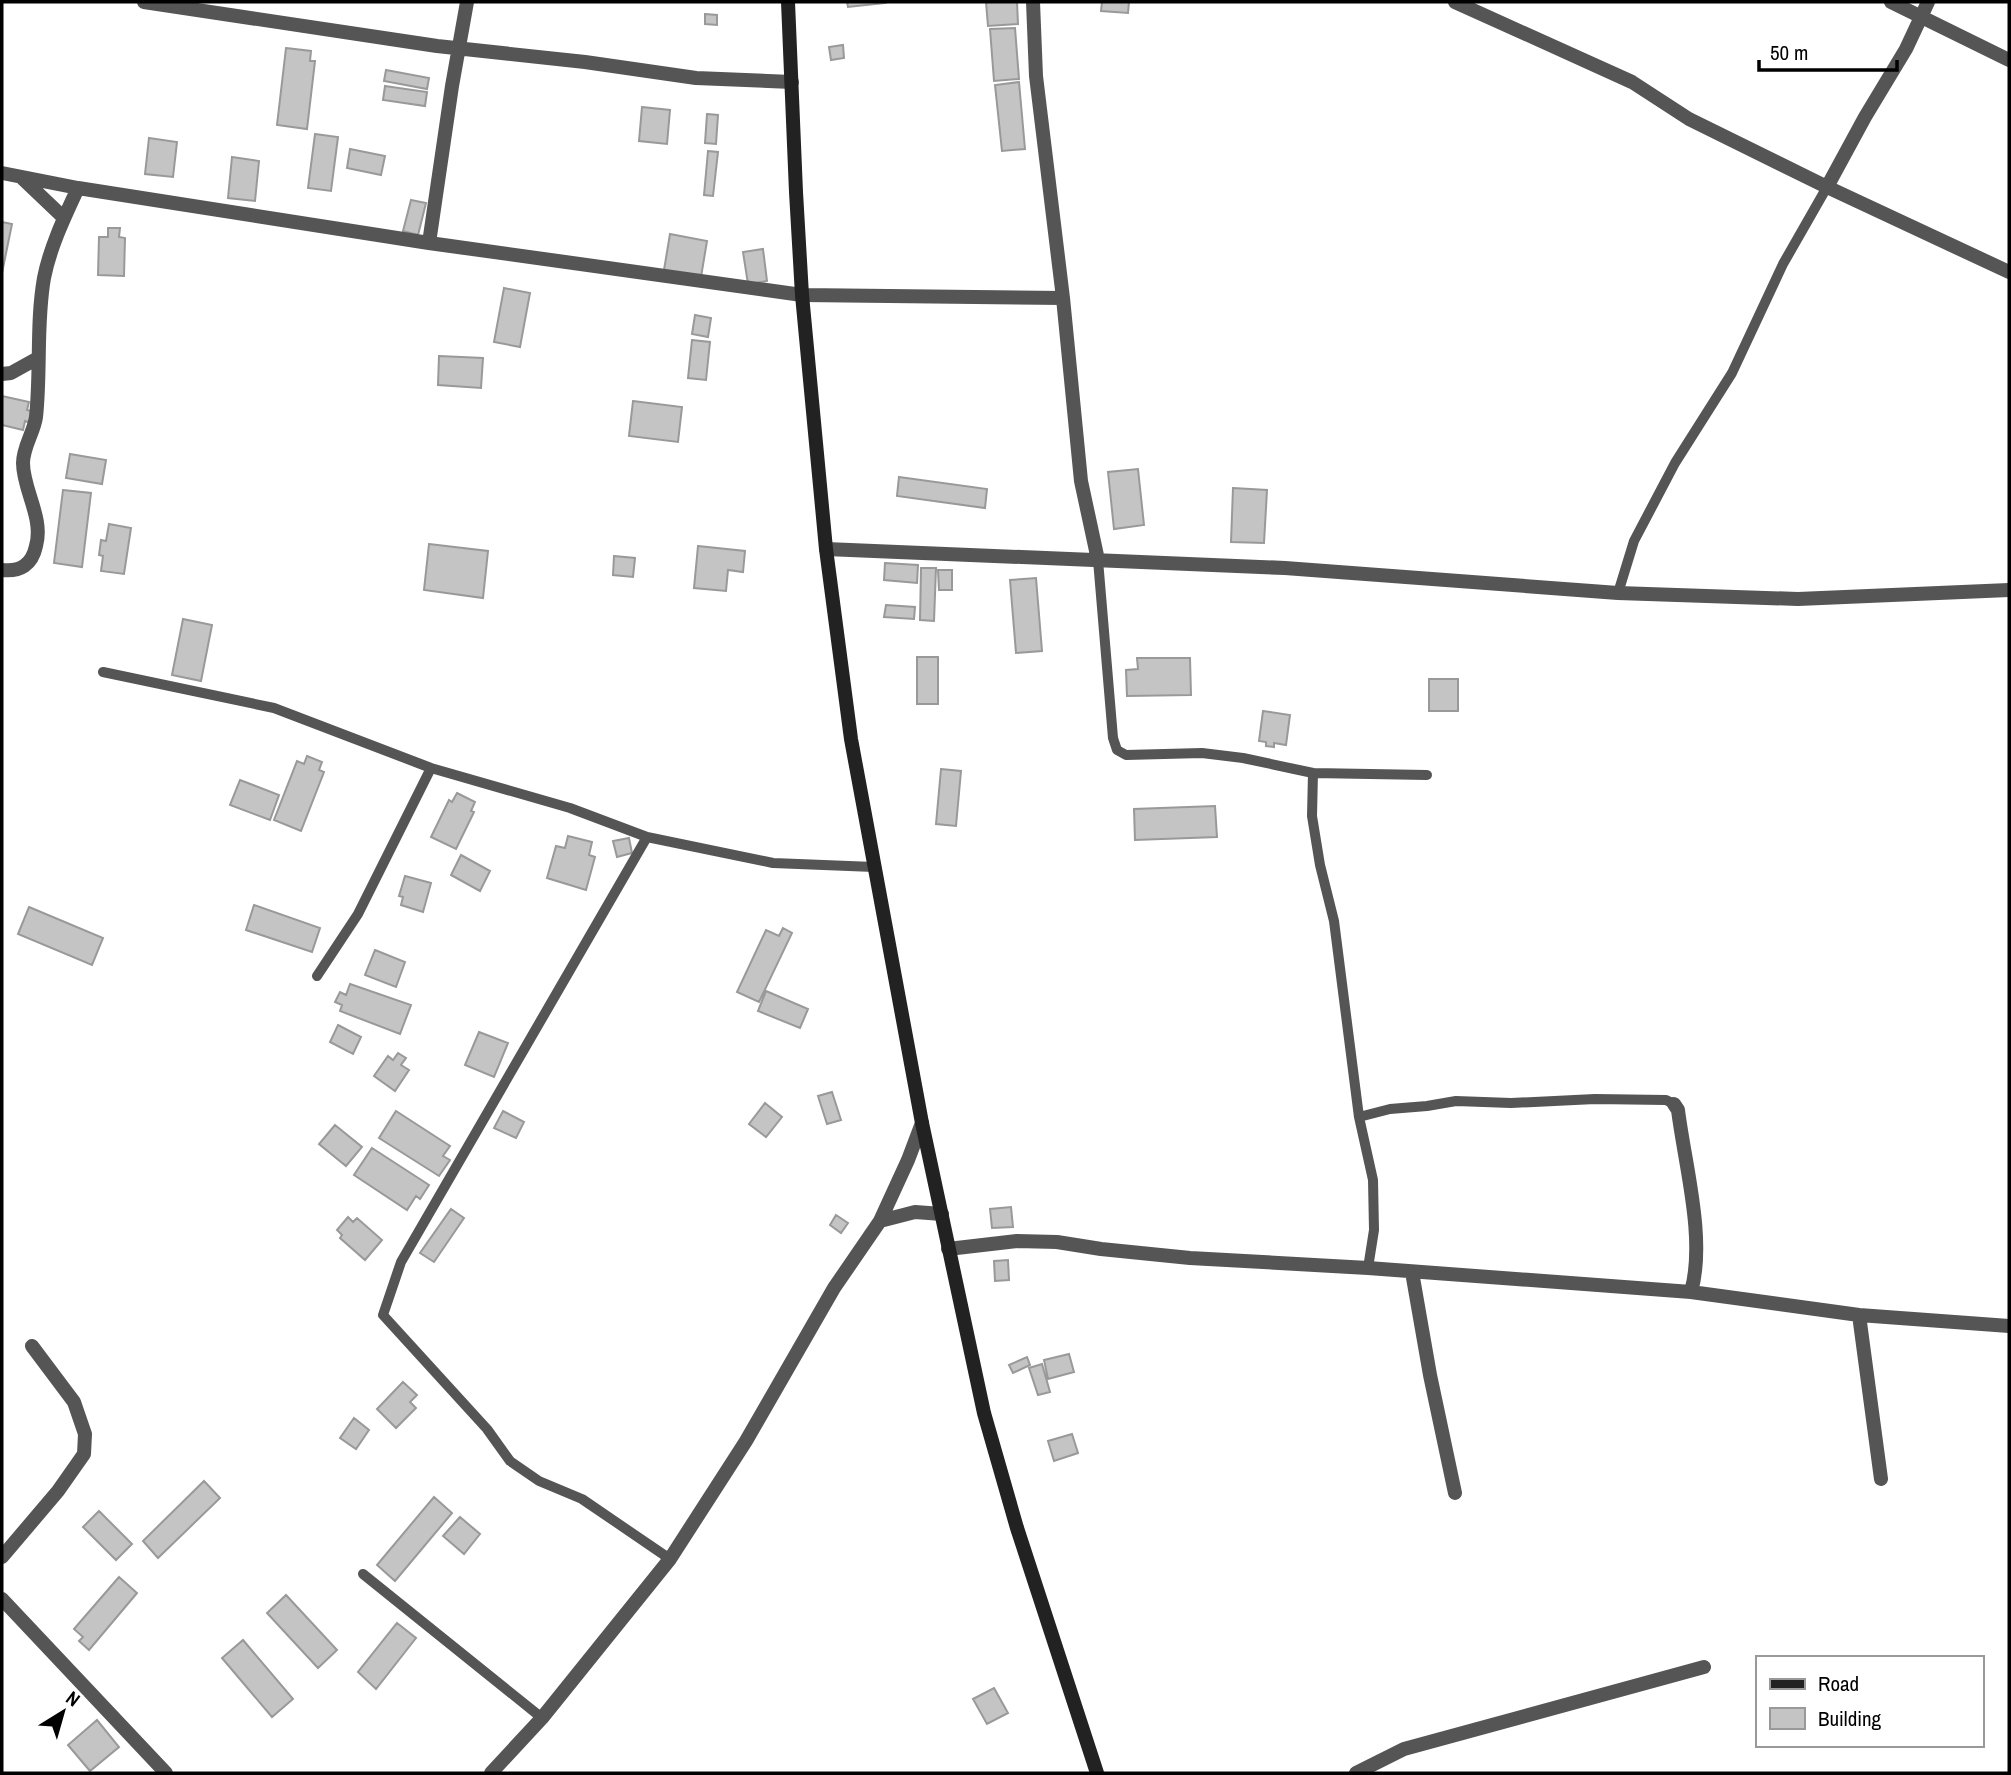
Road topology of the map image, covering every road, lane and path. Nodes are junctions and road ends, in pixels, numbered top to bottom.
1 (144, 2) edge
2 (467, 2) edge
3 (789, 2) edge
4 (1033, 2) edge
5 (1455, 2) edge
6 (1891, 2) edge
7 (1928, 2) edge
8 (1921, 18) junction
9 (458, 48) junction
10 (2009, 61) edge
11 (792, 82) junction
12 (2, 173) edge
13 (21, 177) junction
14 (1827, 187) junction
15 (78, 188) junction
16 (64, 218) junction
17 (429, 243) junction
18 (2009, 272) edge
19 (802, 295) junction
20 (1063, 298) junction
21 (38, 358) junction
22 (2, 374) edge
23 (826, 549) junction
24 (1097, 560) junction
25 (2, 570) edge
26 (1618, 593) junction
27 (2008, 595) edge
28 (103, 672) dead end
29 (431, 768) junction
30 (1313, 773) junction
31 (1426, 775) dead end
32 (647, 837) junction
33 (874, 866) junction
34 (317, 976) dead end
35 (1674, 1104) joint
36 (1359, 1117) junction
37 (922, 1123) junction
38 (942, 1214) junction
39 (880, 1220) junction
40 (948, 1249) junction
41 (1368, 1268) junction
42 (1412, 1272) junction
43 (1692, 1292) junction
44 (1859, 1315) junction
45 (2009, 1326) edge
46 (32, 1346) dead end
47 (1881, 1479) dead end
48 (1455, 1493) dead end
49 (2, 1557) edge
50 (670, 1559) junction
51 (363, 1574) dead end
52 (2, 1599) edge
53 (1704, 1667) dead end
54 (542, 1718) junction
55 (166, 1773) edge
56 (491, 1773) edge
57 (1097, 1773) edge
58 (1356, 1773) edge

1 - 9 street
2 - 9 street
3 - 11 main road
4 - 20 street
5 - 14 street
6 - 8 street
7 - 8 street
8 - 10 street
8 - 14 street
9 - 11 street
9 - 17 street
11 - 19 main road
12 - 13 street
13 - 15 street
13 - 16 street
14 - 18 street
14 - 26 lane
15 - 16 street
15 - 17 street
16 - 21 street
17 - 19 street
19 - 20 street
19 - 23 main road
20 - 24 street
21 - 22 street
21 - 25 street
23 - 24 street
23 - 33 main road
24 - 26 street
24 - 30 lane
26 - 27 street
28 - 29 lane
29 - 32 lane
29 - 34 lane
30 - 31 lane
30 - 36 lane
32 - 33 lane
32 - 50 lane
33 - 37 main road
35 - 36 lane
35 - 43 street
36 - 41 lane
37 - 38 main road
37 - 39 street
38 - 39 street
38 - 40 main road
39 - 50 street
40 - 41 street
40 - 57 main road
41 - 42 street
42 - 43 street
42 - 48 street
43 - 44 street
44 - 45 street
44 - 47 street
46 - 49 street
50 - 54 street
51 - 54 lane
52 - 55 street
53 - 58 street
54 - 56 street

